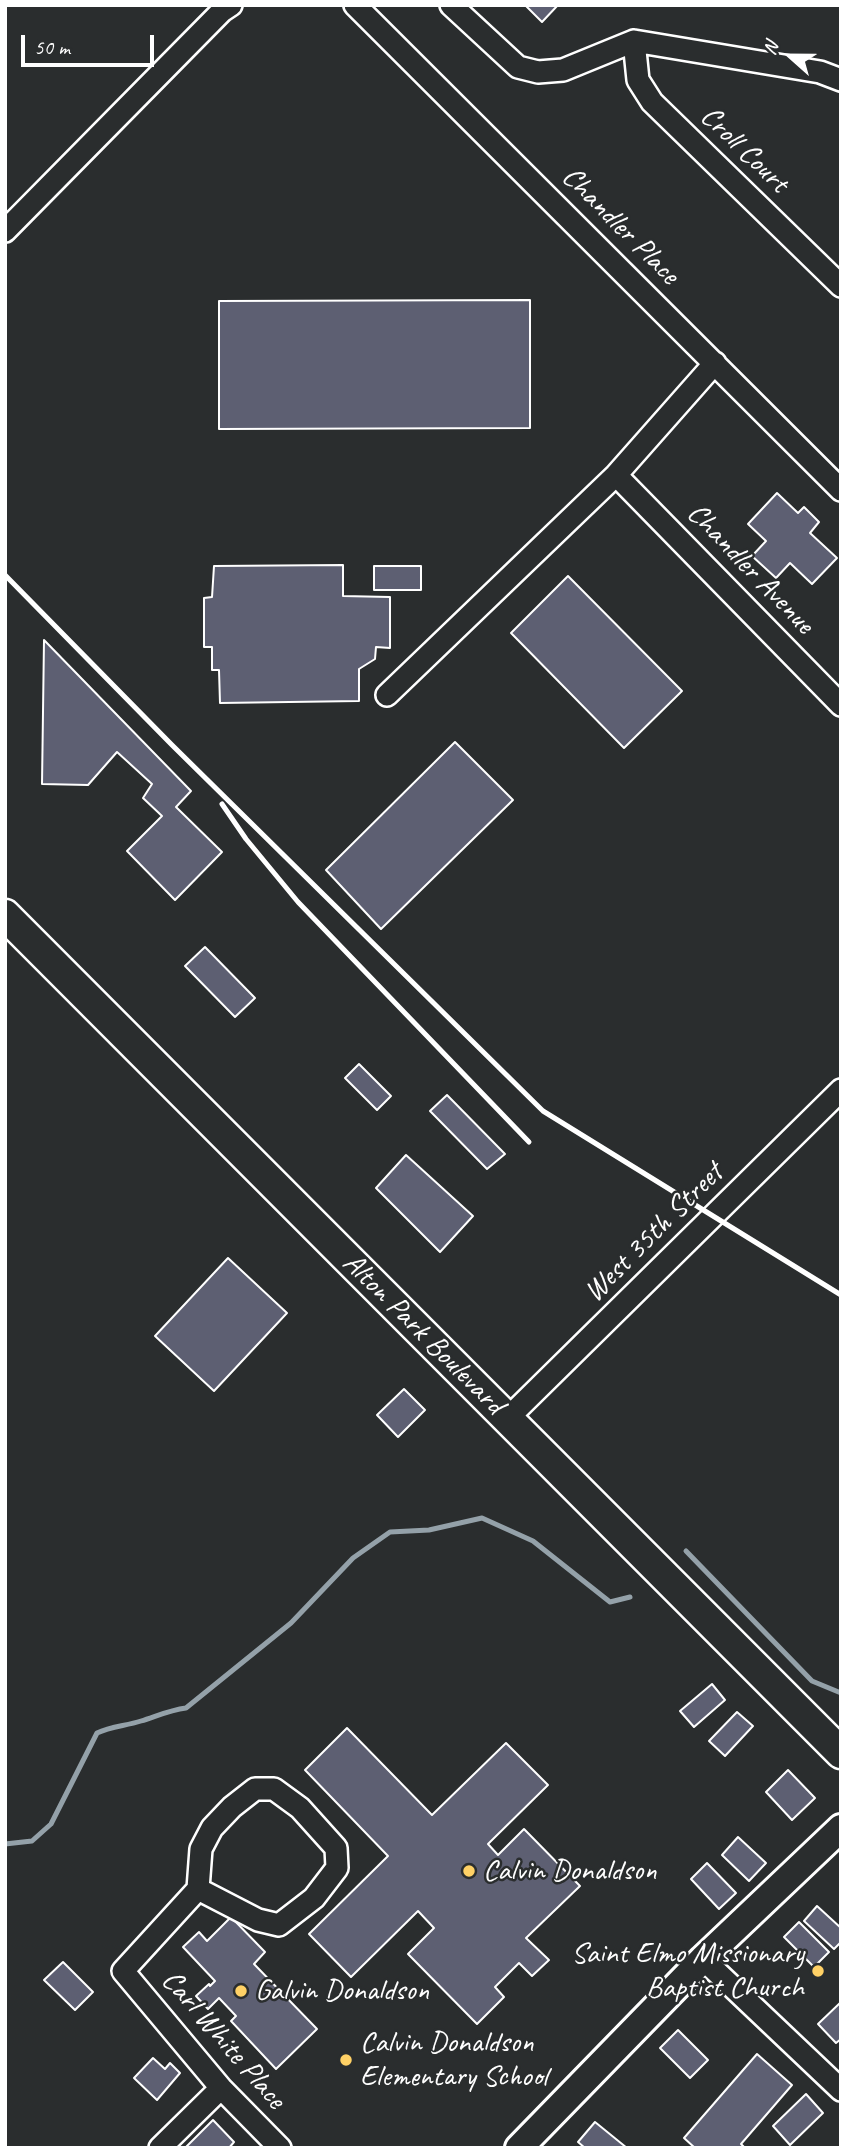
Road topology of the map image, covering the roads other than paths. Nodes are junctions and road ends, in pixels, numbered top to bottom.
1 (231, 5) edge
2 (355, 5) edge
3 (451, 5) edge
4 (634, 41) junction
5 (841, 80) edge
6 (5, 231) edge
7 (841, 286) edge
8 (715, 363) junction
9 (616, 475) junction
10 (841, 490) edge
11 (387, 695) dead end
12 (841, 705) edge
13 (5, 915) edge
14 (839, 1094) edge
15 (508, 1418) junction
16 (841, 1753) edge
17 (841, 1828) edge
18 (198, 1889) junction
19 (703, 1959) junction
20 (221, 2088) junction
21 (841, 2090) edge
22 (160, 2148) edge
23 (280, 2148) edge
24 (519, 2148) edge

1 - 6 street
2 - 8 street, Chandler Place
3 - 4 street
4 - 5 street, Croll Court
4 - 7 street, Croll Court
8 - 9 street
8 - 10 street, Chandler Place
9 - 11 street
9 - 12 street, Chandler Avenue
13 - 15 main road, Alton Park Boulevard
14 - 15 street, West 35th Street
15 - 16 main road, Alton Park Boulevard
17 - 19 street
18 - 18 street
18 - 20 street, Carl White Place
19 - 21 street
19 - 24 street
20 - 22 street
20 - 23 street, Carl White Place

